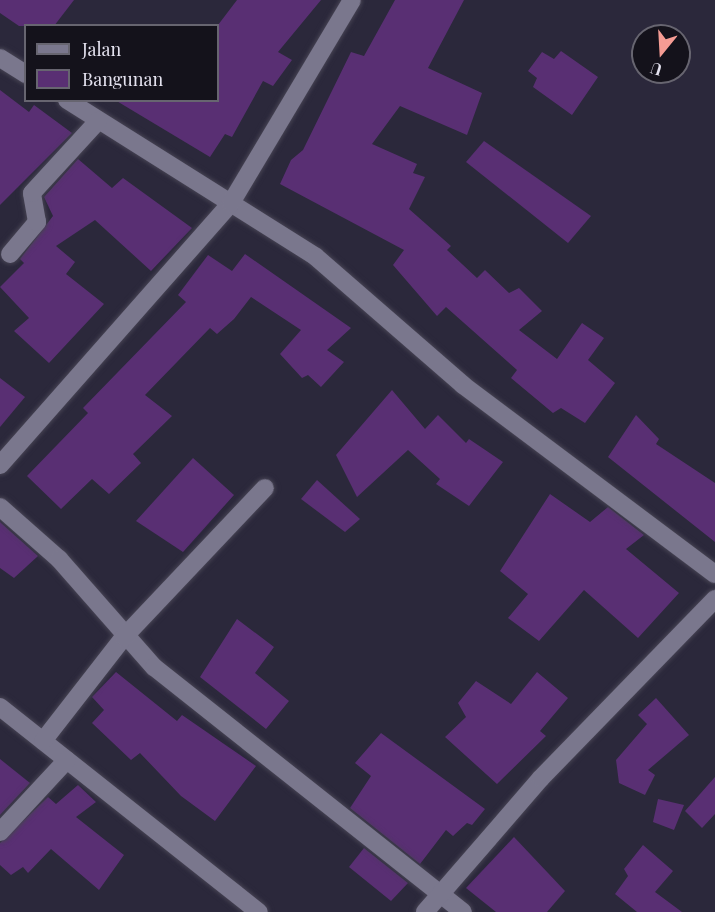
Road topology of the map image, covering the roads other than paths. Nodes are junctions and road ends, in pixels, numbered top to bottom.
1 (352, 0) edge
2 (0, 58) edge
3 (24, 73) edge
4 (70, 102) edge
5 (98, 120) junction
6 (231, 202) junction
7 (10, 254) dead end
8 (1, 462) edge
9 (266, 488) dead end
10 (0, 507) edge
11 (715, 574) edge
12 (715, 599) edge
13 (124, 637) junction
14 (0, 707) edge
15 (43, 741) junction
16 (67, 760) junction
17 (0, 832) edge
18 (442, 892) junction
19 (259, 912) edge
20 (425, 912) edge
21 (463, 912) edge

1 - 6 street
2 - 3 street
4 - 5 street
5 - 6 street
5 - 7 street
6 - 8 street
6 - 11 street
9 - 13 street
10 - 13 street
12 - 18 street
13 - 15 street
13 - 18 street
14 - 15 street
15 - 16 street
16 - 17 street
16 - 19 street
18 - 20 street
18 - 21 street

